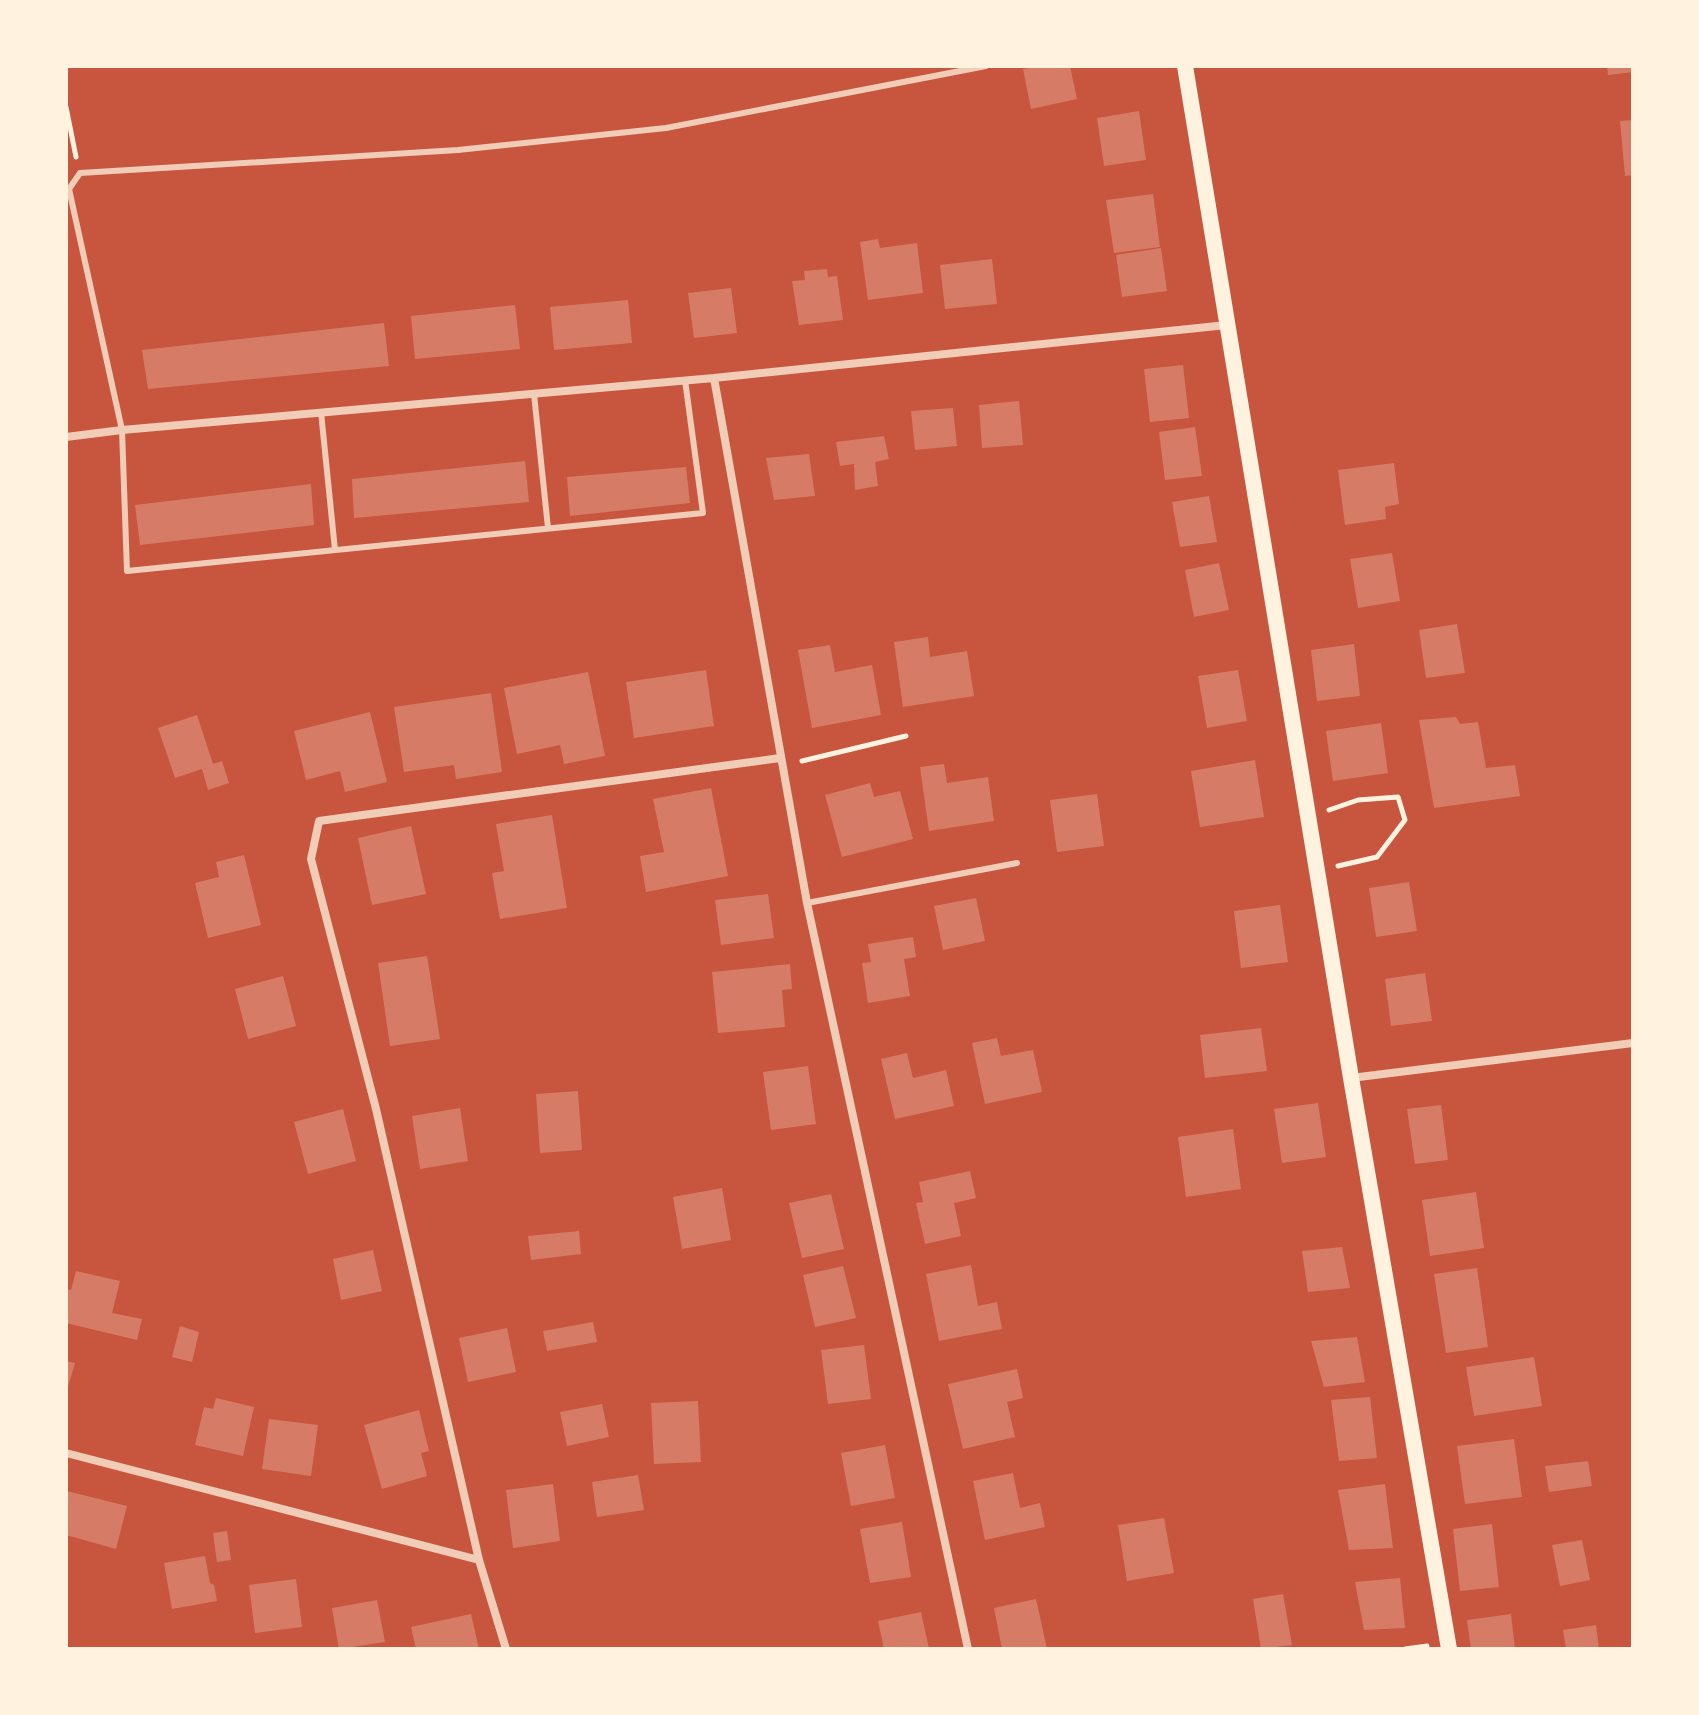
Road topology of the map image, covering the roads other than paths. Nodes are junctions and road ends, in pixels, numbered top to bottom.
1 (986, 66) edge
2 (1185, 66) edge
3 (1228, 324) junction
4 (714, 378) junction
5 (685, 380) junction
6 (534, 394) junction
7 (321, 412) junction
8 (122, 430) junction
9 (66, 437) edge
10 (548, 528) junction
11 (335, 550) junction
12 (780, 762) junction
13 (1017, 863) dead end
14 (807, 903) junction
15 (1633, 1043) edge
16 (1351, 1078) junction
17 (66, 1453) edge
18 (479, 1560) junction
19 (506, 1649) edge
20 (968, 1649) edge
21 (1449, 1649) edge

1 - 8 lane
2 - 3 main road
3 - 4 street
3 - 16 main road
4 - 5 street
4 - 12 street
5 - 6 street
5 - 10 lane
6 - 7 street
6 - 10 lane
7 - 8 street
7 - 11 lane
8 - 9 street
8 - 11 lane
10 - 11 lane
12 - 14 street
12 - 18 street
13 - 14 lane
14 - 20 street
15 - 16 street
16 - 21 main road
17 - 18 street
18 - 19 street

